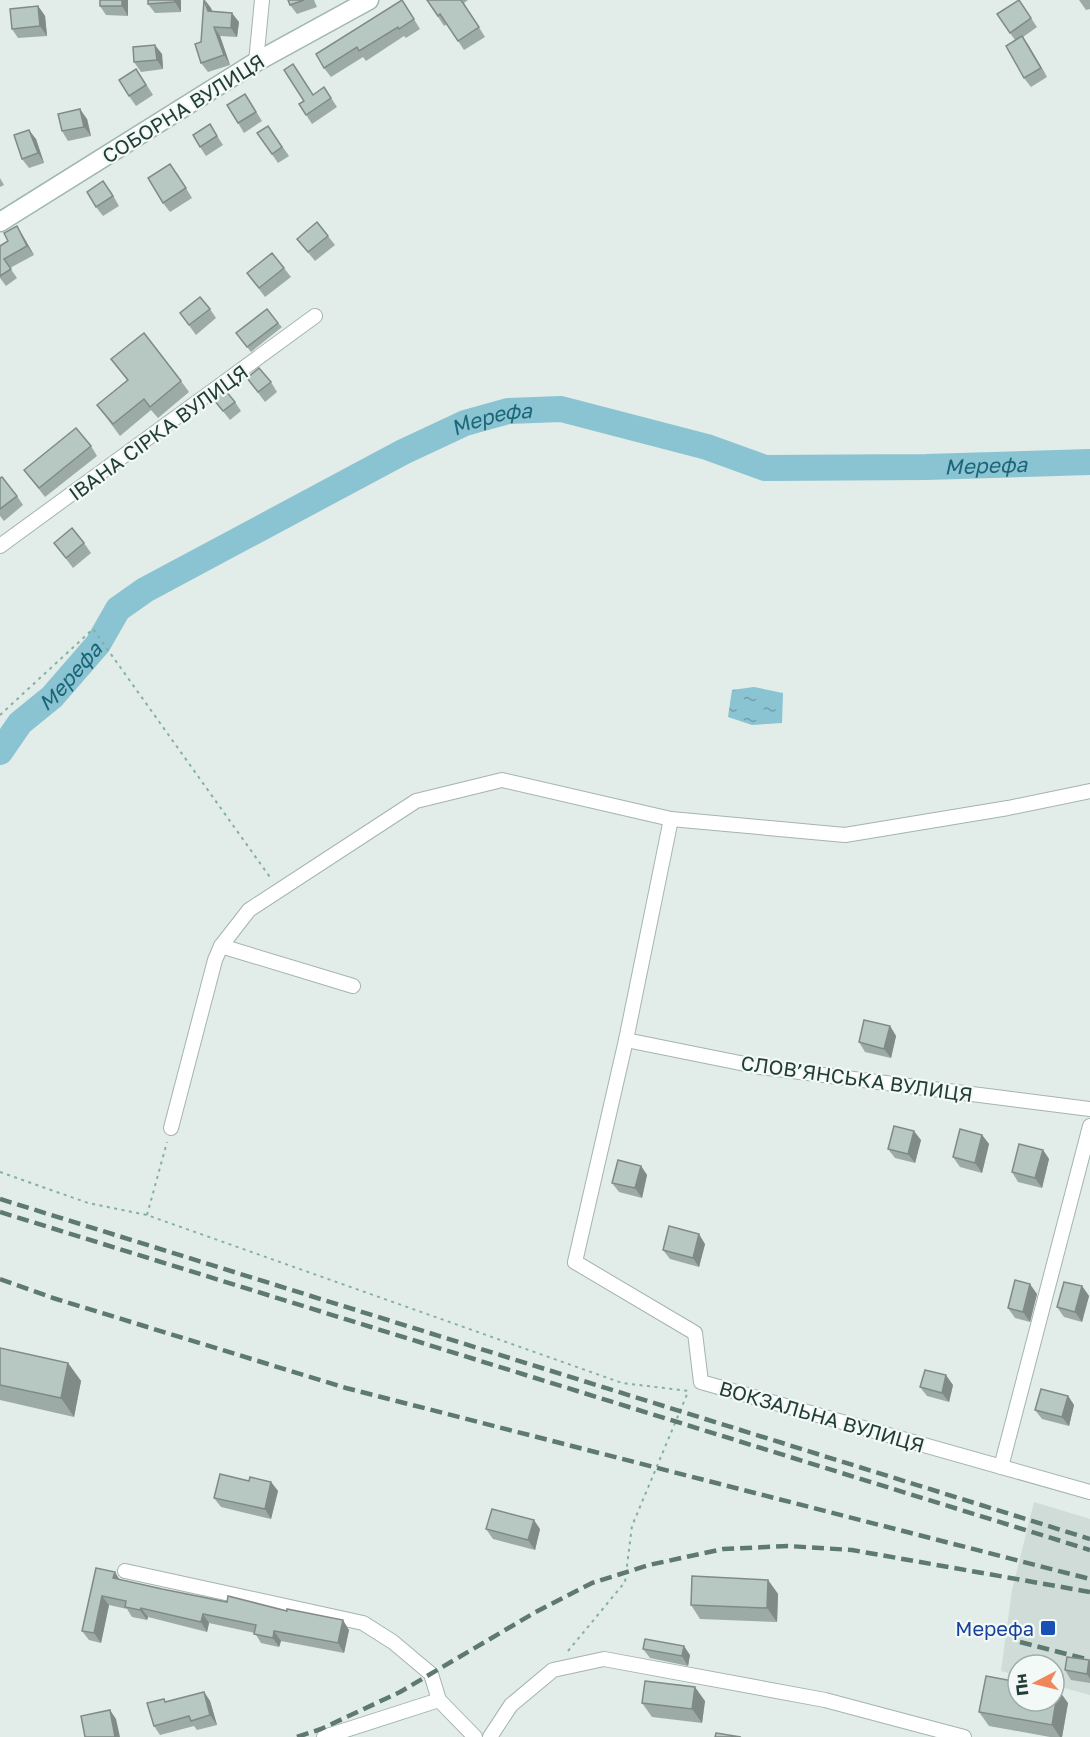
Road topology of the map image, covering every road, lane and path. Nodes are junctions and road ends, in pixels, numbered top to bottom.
1 (262, 0) edge
2 (369, 0) edge
3 (256, 62) junction
4 (0, 222) edge
5 (315, 316) dead end
6 (0, 546) edge
7 (0, 715) edge
8 (1090, 791) edge
9 (671, 819) junction
10 (279, 889) junction
11 (221, 946) junction
12 (353, 986) dead end
13 (626, 1040) junction
14 (1090, 1109) edge
15 (1090, 1126) edge
16 (171, 1128) joint
17 (0, 1172) edge
18 (147, 1215) junction
19 (701, 1382) junction
20 (689, 1392) junction
21 (1001, 1467) junction
22 (1090, 1492) edge
23 (125, 1571) dead end
24 (553, 1670) junction
25 (439, 1700) junction
26 (324, 1737) edge
27 (475, 1737) edge
28 (490, 1737) edge
29 (964, 1737) edge

1 - 3 street
2 - 3 street, СОБОРНА ВУЛИЦЯ
3 - 4 street, СОБОРНА ВУЛИЦЯ
5 - 6 street, ІВАНА СІРКА ВУЛИЦЯ
7 - 10 path
8 - 9 street
9 - 10 street
9 - 13 street
10 - 11 street
11 - 12 street
11 - 16 street
13 - 14 street, СЛОВ’ЯНСЬКА ВУЛИЦЯ
13 - 19 street, ВОКЗАЛЬНА ВУЛИЦЯ
15 - 21 street
16 - 18 path
17 - 18 path
18 - 20 path
19 - 20 path
19 - 21 street, ВОКЗАЛЬНА ВУЛИЦЯ
20 - 24 path
21 - 22 street, ВОКЗАЛЬНА ВУЛИЦЯ
23 - 25 street
24 - 28 street
24 - 29 street
25 - 26 street
25 - 27 street

